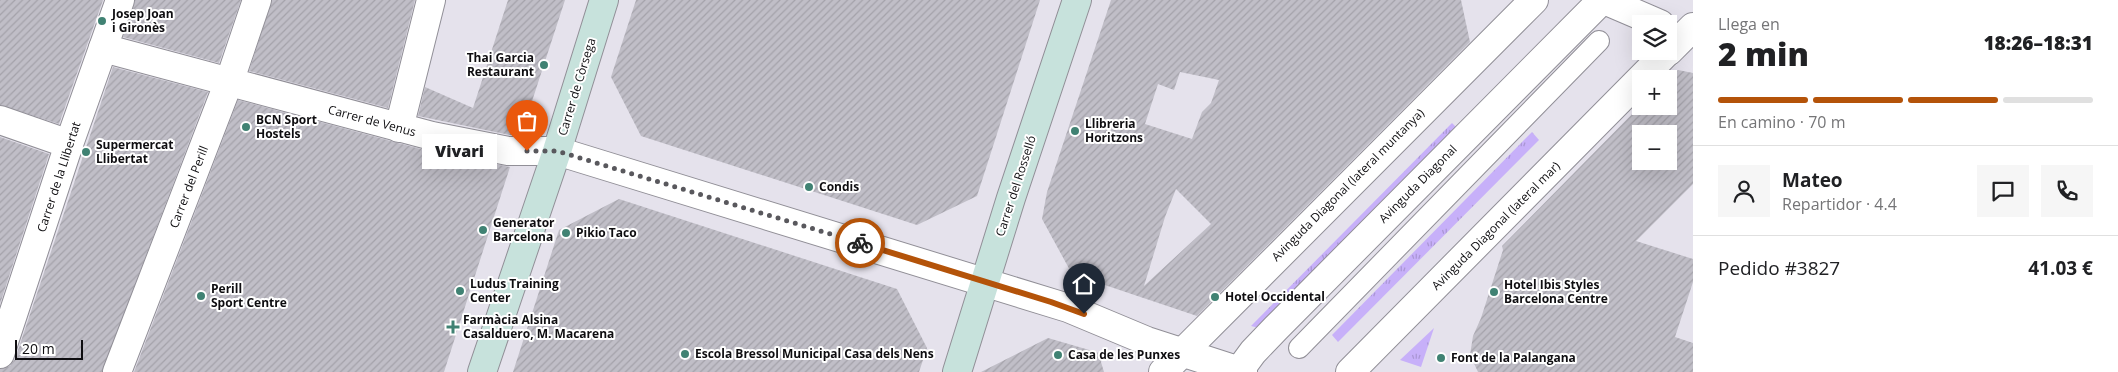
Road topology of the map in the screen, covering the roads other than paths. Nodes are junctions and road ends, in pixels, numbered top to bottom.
1 (120, 0) edge
2 (257, 0) edge
3 (431, 0) edge
4 (604, 0) edge
5 (1078, 0) edge
6 (1534, 0) edge
7 (1603, 0) edge
8 (1639, 15) edge
9 (1679, 38) edge
10 (1600, 41) dead end
11 (103, 48) junction
12 (229, 83) junction
13 (0, 120) edge
14 (400, 128) junction
15 (69, 144) junction
16 (557, 151) junction
17 (984, 281) junction
18 (7, 314) edge
19 (1299, 348) dead end
20 (1182, 352) junction
21 (0, 354) edge
22 (117, 372) edge
23 (482, 372) edge
24 (957, 372) edge
25 (1163, 372) edge
26 (1240, 372) edge
27 (1350, 372) edge

1 - 11 street, Carrer de la Llibertat
2 - 12 street, Carrer del Perill
3 - 14 street
4 - 16 main road, Carrer de Còrsega
5 - 17 main road, Carrer del Rosselló
6 - 20 street, Avinguda Diagonal (lateral muntanya)
7 - 8 street
7 - 26 street, Avinguda Diagonal
9 - 27 street, Avinguda Diagonal (lateral mar)
10 - 19 street
11 - 12 street, Carrer de Venus
11 - 15 street, Carrer de la Llibertat
12 - 14 street, Carrer de Venus
12 - 22 street, Carrer del Perill
13 - 15 street
14 - 16 street, Carrer de Venus
15 - 18 street, Carrer de la Llibertat
16 - 17 street, Carrer de Venus
16 - 23 main road, Carrer de Còrsega
17 - 20 street, Carrer de Venus
17 - 24 main road, Carrer del Rosselló
18 - 21 street, Carrer de la Llibertat
20 - 25 street, Avinguda Diagonal (lateral muntanya)
20 - 26 street, Carrer de Venus

